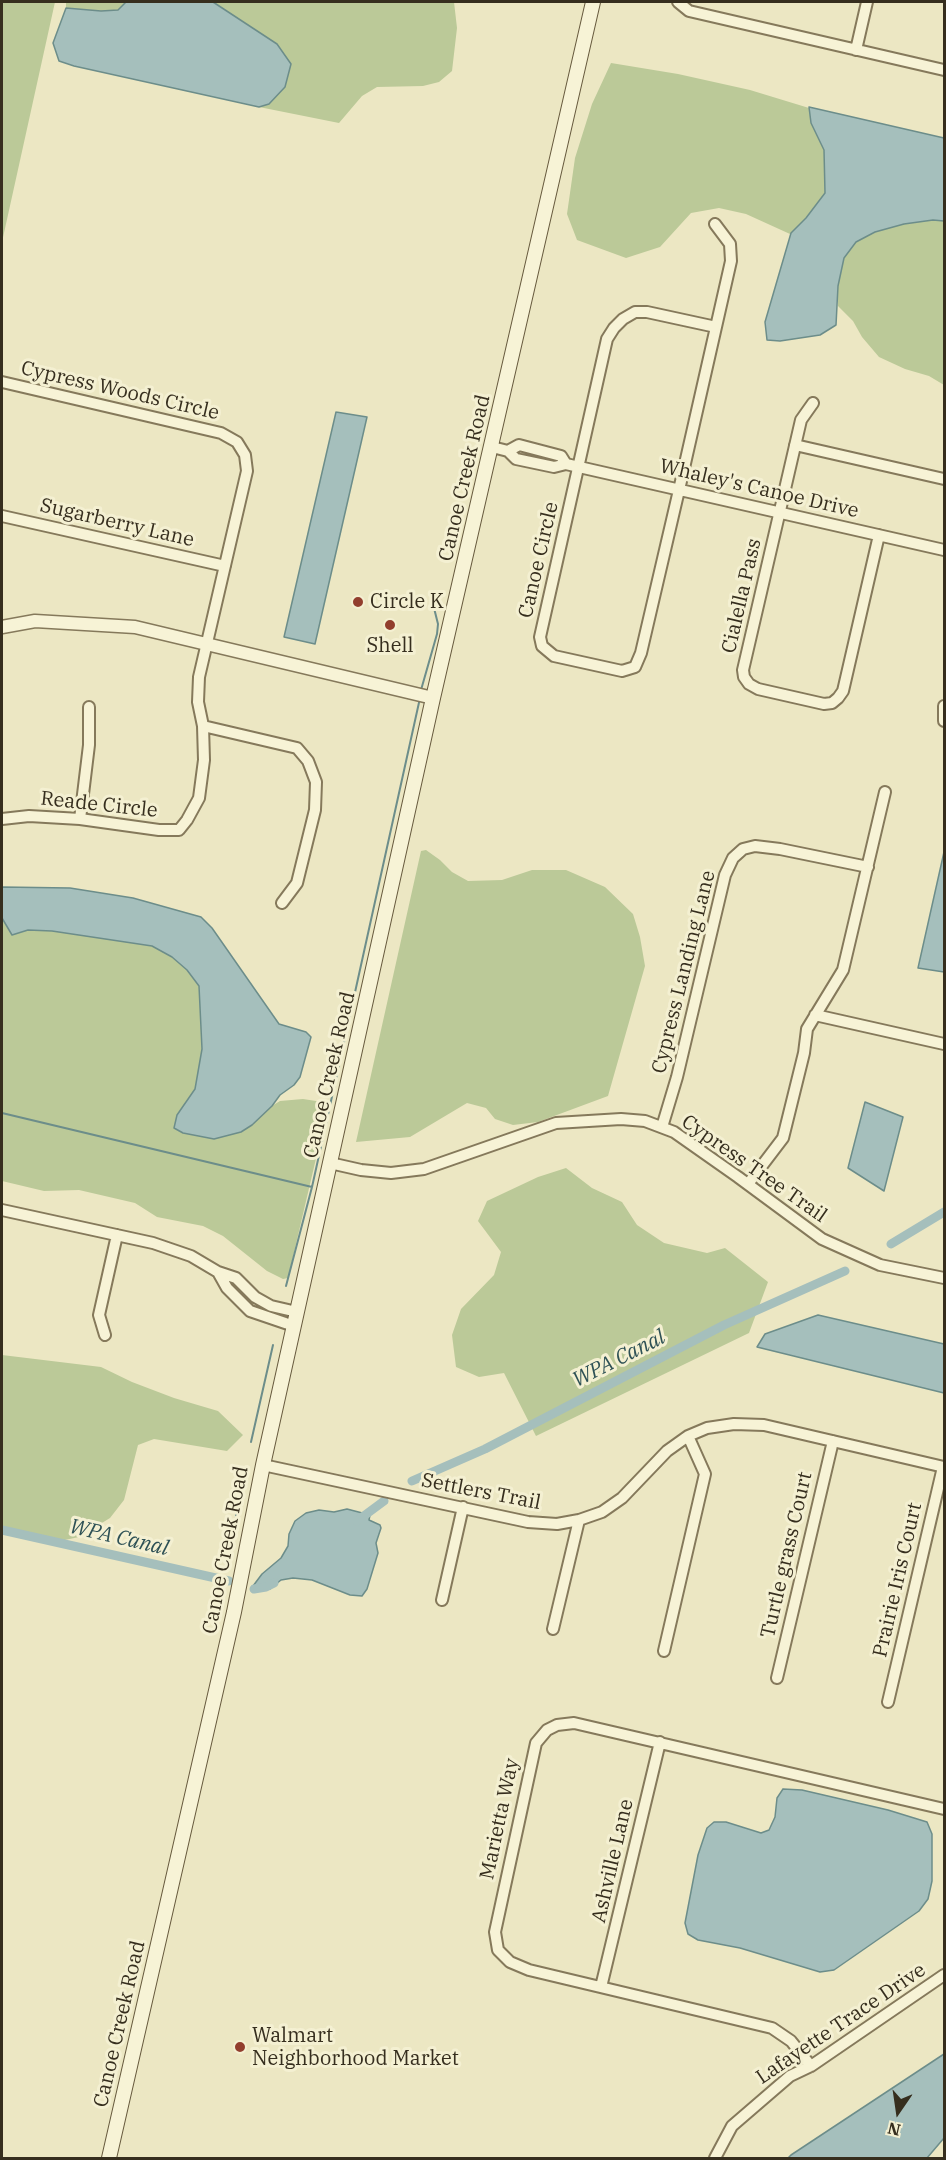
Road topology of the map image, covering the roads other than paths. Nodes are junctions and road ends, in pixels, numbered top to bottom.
1 (593, 2) edge
2 (678, 2) edge
3 (867, 2) edge
4 (856, 50) junction
5 (945, 70) edge
6 (715, 224) dead end
7 (716, 327) junction
8 (2, 382) edge
9 (813, 403) dead end
10 (795, 445) junction
11 (492, 447) junction
12 (579, 467) junction
13 (945, 479) edge
14 (679, 490) junction
15 (780, 513) junction
16 (2, 516) edge
17 (879, 535) junction
18 (945, 550) edge
19 (225, 566) junction
20 (2, 627) edge
21 (206, 643) junction
22 (433, 698) junction
23 (945, 706) edge
24 (89, 707) dead end
25 (945, 721) edge
26 (203, 726) junction
27 (885, 792) dead end
28 (2, 819) edge
29 (80, 819) junction
30 (868, 867) junction
31 (282, 903) dead end
32 (815, 1015) junction
33 (945, 1044) edge
34 (662, 1127) junction
35 (330, 1163) junction
36 (748, 1184) junction
37 (2, 1210) edge
38 (117, 1235) junction
39 (218, 1272) junction
40 (945, 1278) edge
41 (297, 1311) junction
42 (294, 1326) junction
43 (105, 1335) dead end
44 (688, 1436) junction
45 (833, 1441) junction
46 (263, 1465) junction
47 (944, 1467) edge
48 (464, 1507) junction
49 (579, 1520) junction
50 (441, 1600) dead end
51 (553, 1629) dead end
52 (664, 1651) dead end
53 (777, 1678) dead end
54 (888, 1702) dead end
55 (660, 1742) junction
56 (945, 1809) edge
57 (945, 1975) edge
58 (601, 1987) junction
59 (811, 2066) junction
60 (109, 2158) edge
61 (715, 2158) edge

1 - 11 main road, Canoe Creek Road
2 - 4 street
3 - 4 street
4 - 5 street
6 - 7 street, Canoe Circle
7 - 12 street, Canoe Circle
7 - 14 street, Canoe Circle
8 - 19 street, Cypress Woods Circle
9 - 10 street, Cialella Pass
10 - 13 street
10 - 15 street, Cialella Pass
11 - 12 street, Whaley's Canoe Drive
11 - 22 main road, Canoe Creek Road
12 - 14 street, Whaley's Canoe Drive
12 - 14 street, Canoe Circle
14 - 15 street, Whaley's Canoe Drive
15 - 17 street, Whaley's Canoe Drive
15 - 17 street, Cialella Pass
16 - 19 street, Sugarberry Lane
17 - 18 street, Whaley's Canoe Drive
19 - 21 street, Cypress Woods Circle
20 - 21 street
21 - 22 street
21 - 26 street, Reade Circle
22 - 35 main road, Canoe Creek Road
23 - 25 street
24 - 29 street
26 - 29 street, Reade Circle
26 - 31 street
27 - 30 street
28 - 29 street, Reade Circle
30 - 32 street
30 - 34 street, Cypress Landing Lane
32 - 33 street
32 - 36 street
34 - 35 street, Cypress Tree Trail
34 - 36 street, Cypress Tree Trail
35 - 41 main road, Canoe Creek Road
36 - 40 street, Cypress Tree Trail
37 - 38 street
38 - 39 street
38 - 43 street
39 - 41 street
39 - 42 street
41 - 42 main road, Canoe Creek Road
42 - 46 main road, Canoe Creek Road
44 - 45 street, Settlers Trail
44 - 49 street, Settlers Trail
44 - 52 street
45 - 47 street, Settlers Trail
45 - 53 street, Turtle grass Court
46 - 48 street, Settlers Trail
46 - 60 main road, Canoe Creek Road
47 - 54 street, Prairie Iris Court
48 - 49 street, Settlers Trail
48 - 50 street
49 - 51 street
55 - 56 street, Marietta Way
55 - 58 street, Ashville Lane
55 - 58 street, Marietta Way
57 - 59 street, Lafayette Trace Drive
58 - 59 street, Marietta Way
59 - 61 street, Lafayette Trace Drive

